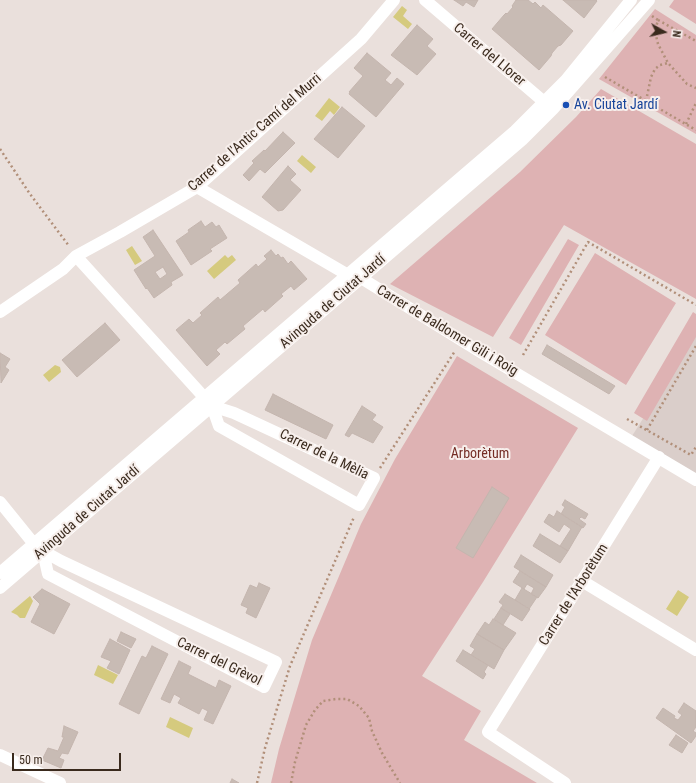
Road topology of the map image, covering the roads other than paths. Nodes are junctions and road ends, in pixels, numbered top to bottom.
1 (394, 0) edge
2 (425, 0) edge
3 (631, 0) edge
4 (646, 5) edge
5 (549, 106) junction
6 (197, 187) junction
7 (76, 256) junction
8 (348, 275) junction
9 (360, 278) junction
10 (0, 312) edge
11 (208, 402) junction
12 (659, 457) junction
13 (696, 480) edge
14 (0, 502) edge
15 (38, 547) junction
16 (0, 573) edge
17 (582, 581) junction
18 (0, 588) edge
19 (696, 650) edge
20 (0, 755) edge
21 (60, 783) edge
22 (565, 783) edge

1 - 6 street, Carrer de l'Antic Camí del Murri
2 - 5 street, Carrer del Llorer
3 - 5 street, Avinguda de Ciutat Jardí
4 - 5 street, Avinguda de Ciutat Jardí
5 - 8 street, Avinguda de Ciutat Jardí
5 - 9 street, Avinguda de Ciutat Jardí
6 - 7 street, Carrer de l'Antic Camí del Murri
6 - 8 street, Carrer de Baldomer Gili i Roig
7 - 10 street, Carrer de l'Antic Camí del Murri
7 - 11 street, Carrer de la Mèlia
8 - 9 street, Carrer de Baldomer Gili i Roig
8 - 11 street, Avinguda de Ciutat Jardí
9 - 11 street, Avinguda de Ciutat Jardí
9 - 12 street, Carrer de Baldomer Gili i Roig
11 - 11 street, Carrer de la Mèlia
11 - 15 street, Avinguda de Ciutat Jardí
12 - 13 street, Carrer de Baldomer Gili i Roig
12 - 17 street, Carrer de l'Arborètum
14 - 15 street, Carrer del Grèvol
15 - 15 street, Carrer del Grèvol
15 - 16 street, Avinguda de Ciutat Jardí
15 - 18 street, Avinguda de Ciutat Jardí
17 - 19 street
17 - 22 street, Carrer de l'Arborètum
20 - 21 street

